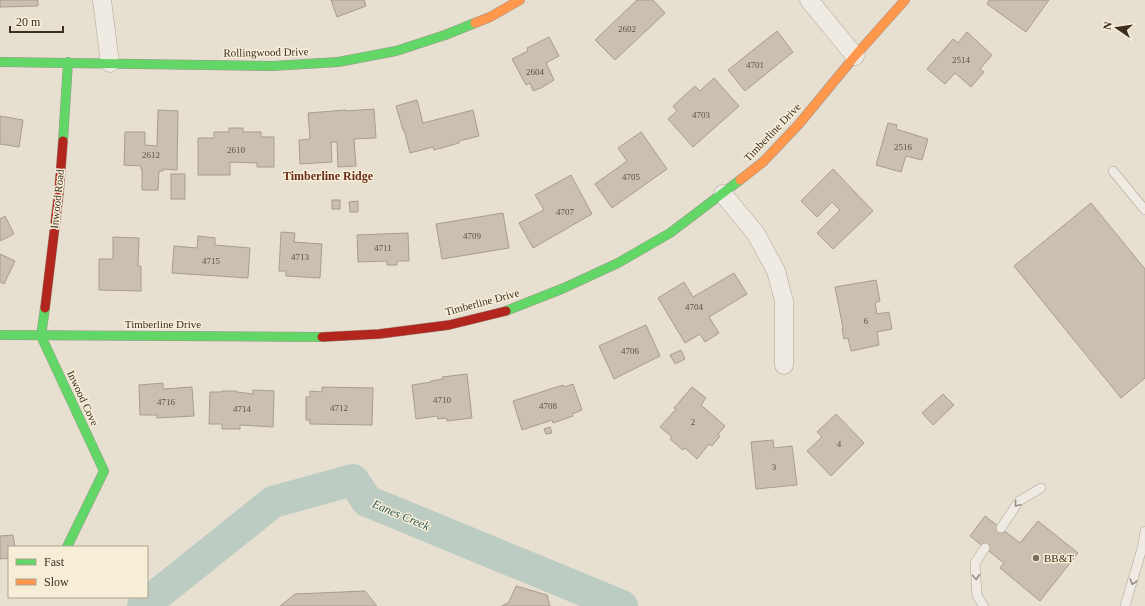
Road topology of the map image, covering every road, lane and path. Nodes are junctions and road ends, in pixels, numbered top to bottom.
1 (102, 0) edge
2 (520, 0) edge
3 (809, 0) edge
4 (904, 0) edge
5 (855, 56) junction
6 (0, 62) edge
7 (68, 62) junction
8 (110, 63) junction
9 (1113, 171) dead end
10 (723, 194) junction
11 (1145, 210) edge
12 (0, 335) edge
13 (41, 336) junction
14 (784, 365) dead end
15 (1041, 488) dead end
16 (1001, 528) dead end
17 (1145, 531) edge
18 (1144, 545) edge
19 (67, 546) edge
20 (985, 548) dead end
21 (984, 606) edge
22 (1125, 606) edge

1 - 8 street
2 - 8 street, Rollingwood Drive
3 - 5 street
4 - 5 street, Timberline Drive
5 - 10 street, Timberline Drive
6 - 7 street, Rollingwood Drive
7 - 8 street, Rollingwood Drive
7 - 13 street, Inwood Road
9 - 11 lane
10 - 13 street, Timberline Drive
10 - 14 street
12 - 13 street, Timberline Drive
13 - 19 street, Inwood Cove
15 -> 16 lane
17 - 18 lane
18 -> 22 lane
20 -> 21 lane

